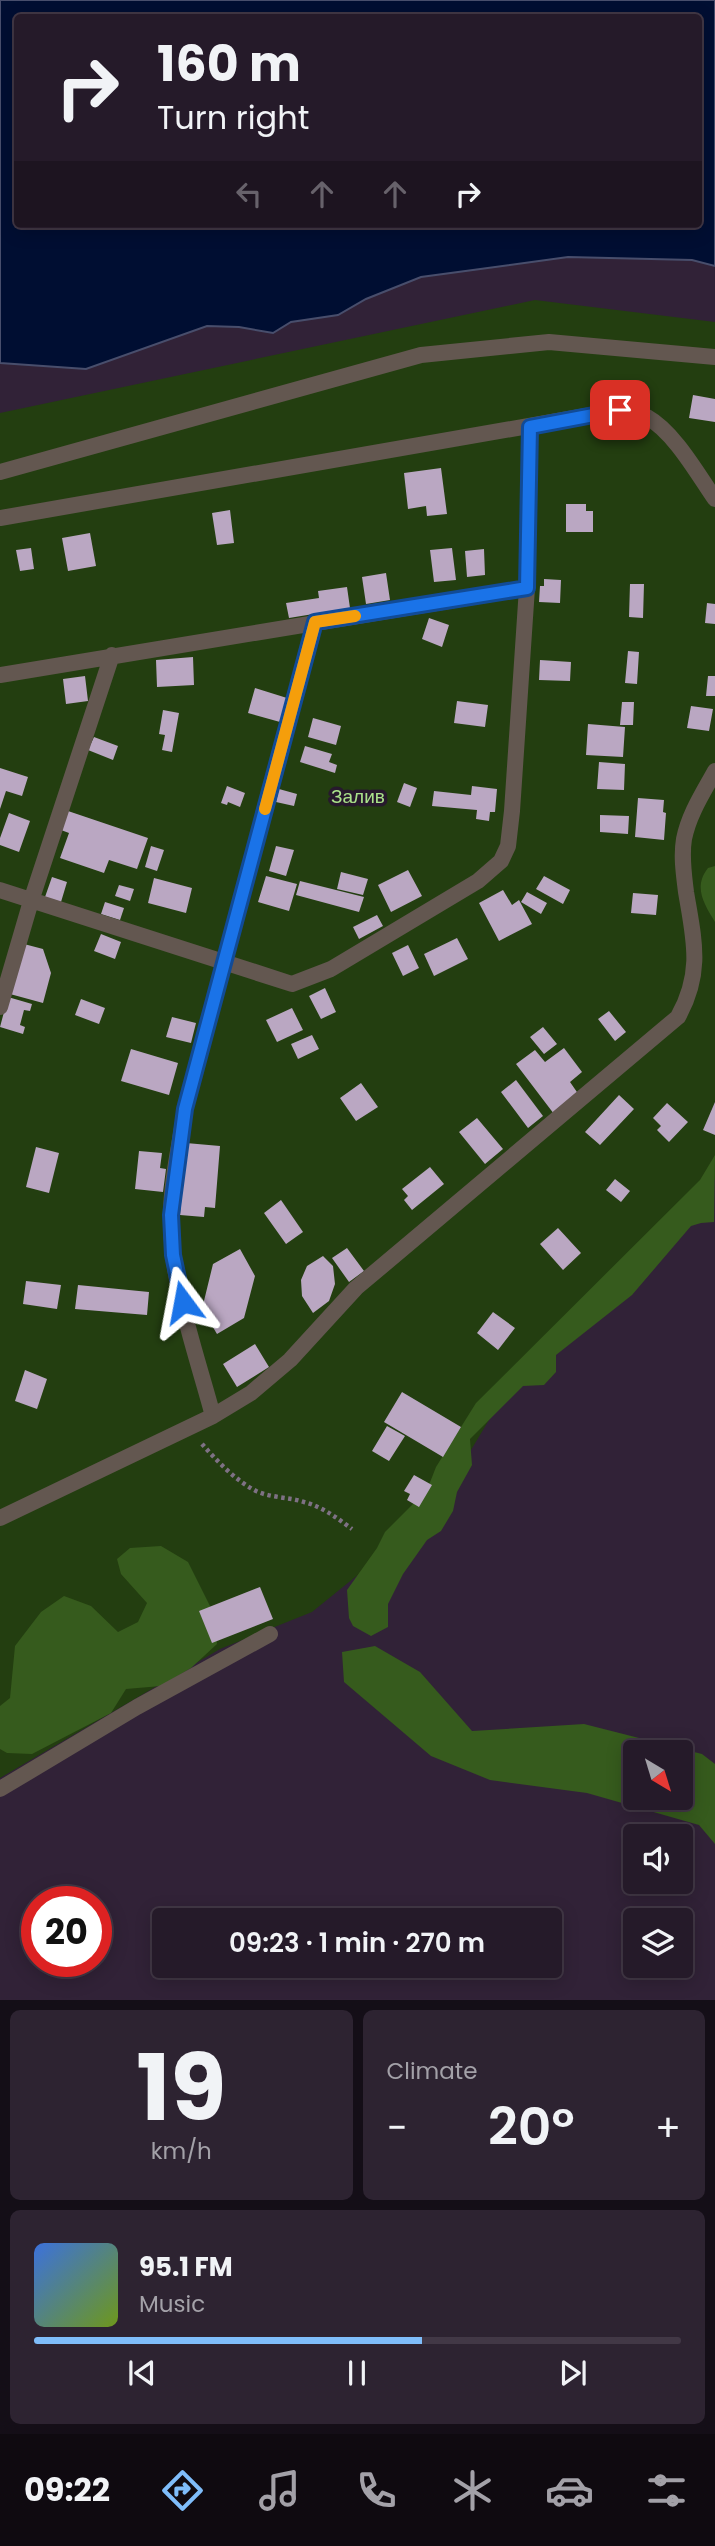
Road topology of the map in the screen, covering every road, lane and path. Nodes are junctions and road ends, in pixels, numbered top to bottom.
1 (715, 358) edge
2 (530, 427) junction
3 (0, 472) edge
4 (715, 499) edge
5 (0, 518) edge
6 (527, 588) junction
7 (315, 622) junction
8 (112, 655) junction
9 (0, 675) edge
10 (715, 771) edge
11 (0, 890) edge
12 (32, 901) junction
13 (223, 962) junction
14 (0, 1007) edge
15 (213, 1416) junction
16 (188, 1428) junction
17 (0, 1518) edge
18 (352, 1529) dead end
19 (270, 1634) dead end
20 (0, 1789) edge

1 - 3 lane
2 - 4 lane
2 - 5 lane
2 - 6 lane
6 - 7 lane
6 - 13 lane
7 - 8 lane
7 - 13 lane
8 - 9 lane
8 - 12 lane
10 - 15 lane
11 - 12 lane
12 - 13 lane
12 - 14 lane
13 - 15 lane
15 - 16 lane
16 - 17 lane
16 - 18 path
19 - 20 lane

